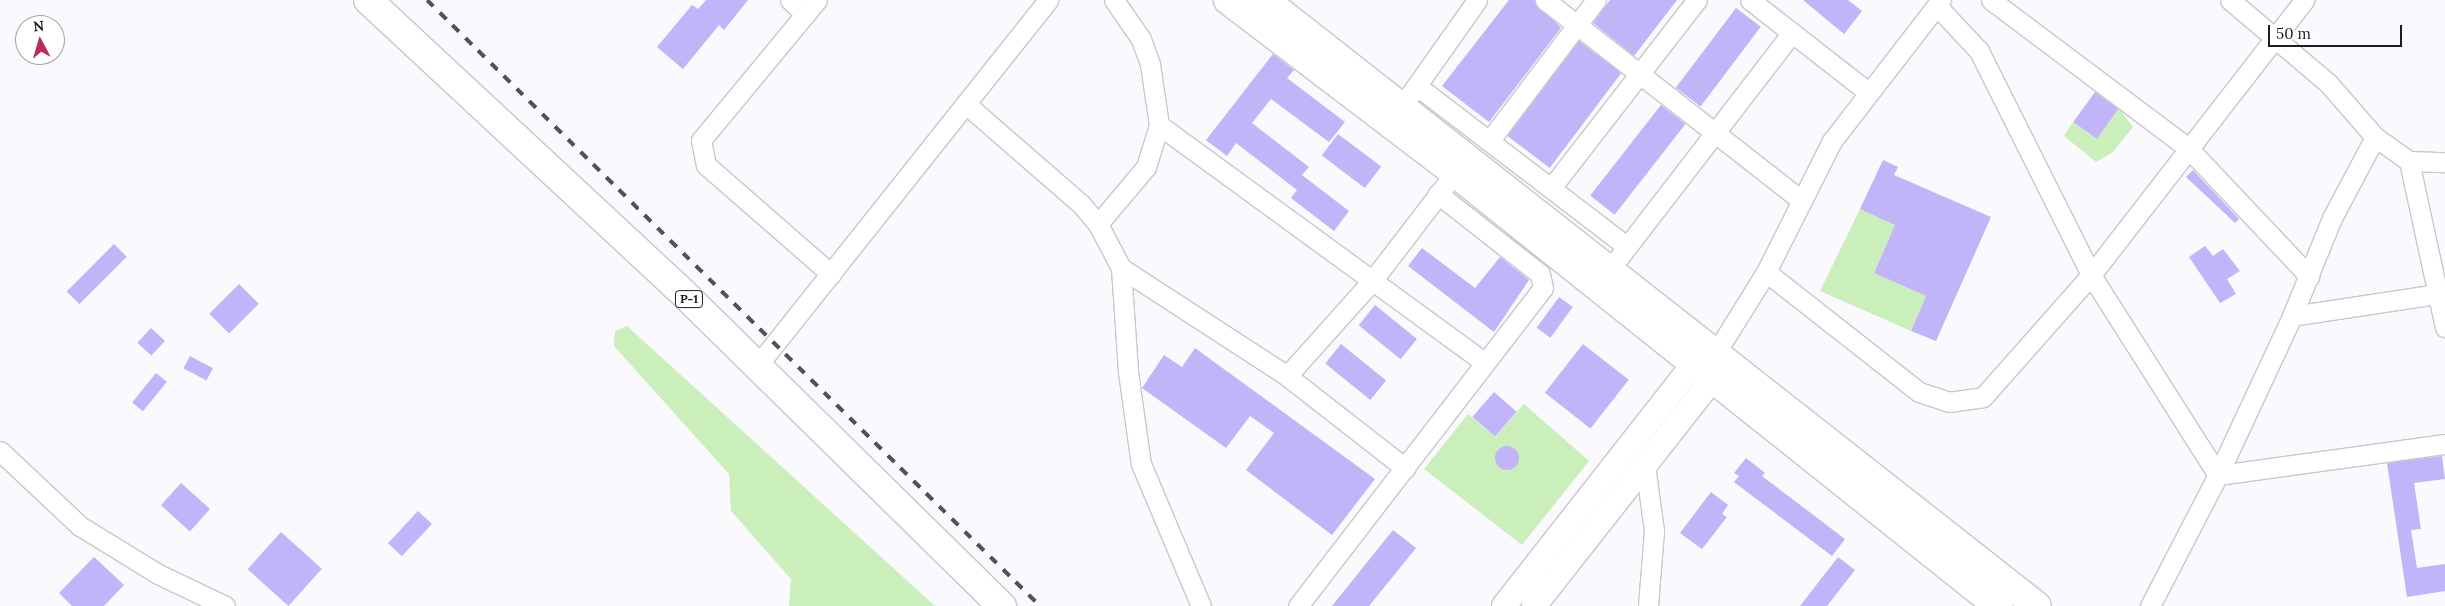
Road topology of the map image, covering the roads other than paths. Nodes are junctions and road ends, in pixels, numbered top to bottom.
1 (368, 0) edge
2 (790, 0) edge
3 (817, 0) edge
4 (1048, 0) edge
5 (1114, 0) edge
6 (1228, 0) edge
7 (1478, 0) edge
8 (1546, 0) edge
9 (1596, 0) edge
10 (1697, 0) edge
11 (1750, 0) edge
12 (1991, 0) edge
13 (2230, 0) edge
14 (2304, 0) edge
15 (1272, 2) edge
16 (1939, 3) edge
17 (805, 14) junction
18 (1578, 25) junction
19 (1792, 33) junction
20 (2275, 36) junction
21 (1641, 74) junction
22 (1868, 92) junction
23 (967, 105) junction
24 (1403, 105) junction
25 (1158, 125) junction
26 (1718, 132) junction
27 (2375, 137) junction
28 (1490, 140) junction
29 (2187, 147) junction
30 (2409, 162) junction
31 (2445, 162) edge
32 (1455, 173) junction
33 (1551, 188) junction
34 (1438, 194) junction
35 (1802, 201) junction
36 (1098, 224) junction
37 (1626, 246) junction
38 (1121, 268) junction
39 (1610, 269) junction
40 (1766, 272) junction
41 (831, 274) junction
42 (2091, 276) junction
43 (2308, 276) junction
44 (1372, 281) junction
45 (2438, 294) junction
46 (2292, 316) junction
47 (2445, 327) edge
48 (1484, 362) junction
49 (757, 366) junction
50 (1706, 367) junction
51 (1287, 376) junction
52 (2445, 444) edge
53 (0, 450) edge
54 (1645, 465) junction
55 (1405, 468) junction
56 (2218, 475) junction
57 (226, 606) edge
58 (1002, 606) edge
59 (1201, 606) edge
60 (1298, 606) edge
61 (1504, 606) edge
62 (1534, 606) edge
63 (1648, 606) edge
64 (1998, 606) edge
65 (2037, 606) edge
66 (2150, 606) edge

1 - 49 main road, P-1
2 - 17 street
3 - 17 street
4 - 23 street
5 - 25 street
6 - 24 main road
7 - 24 street
8 - 18 street
9 - 18 street
10 - 21 street
11 - 19 street
12 - 29 street
13 - 20 street
14 - 20 street
15 - 24 main road
16 - 22 street
16 - 42 street
17 - 41 street
18 - 21 street
18 - 28 street
19 - 22 street
19 - 26 street
20 - 27 street
20 - 29 street
21 - 26 street
21 - 33 street
22 - 35 street
23 - 36 street
23 - 41 street
24 - 28 street
24 - 32 main road
24 - 39 main road
25 - 36 street
25 - 44 street
26 - 35 street
26 - 37 street
27 - 30 street
27 - 43 street
28 - 33 street
29 - 42 street
29 - 43 street
30 - 31 street
30 - 45 street
32 - 34 street
32 - 50 main road
33 - 37 street
34 - 44 street
34 - 48 street
35 - 40 street
36 - 38 street
37 - 39 street
38 - 51 street
38 - 59 street
39 - 50 main road
40 - 42 street
40 - 50 street
41 - 49 street
42 - 56 street
43 - 46 street
44 - 48 street
44 - 51 street
45 - 46 street
45 - 47 street
46 - 56 street
48 - 55 street
49 - 58 main road, P-1
50 - 54 street
50 - 61 street
50 - 64 main road
50 - 65 main road
51 - 55 street
52 - 56 street
53 - 57 street
54 - 62 street
54 - 63 street
55 - 60 street
56 - 66 street

